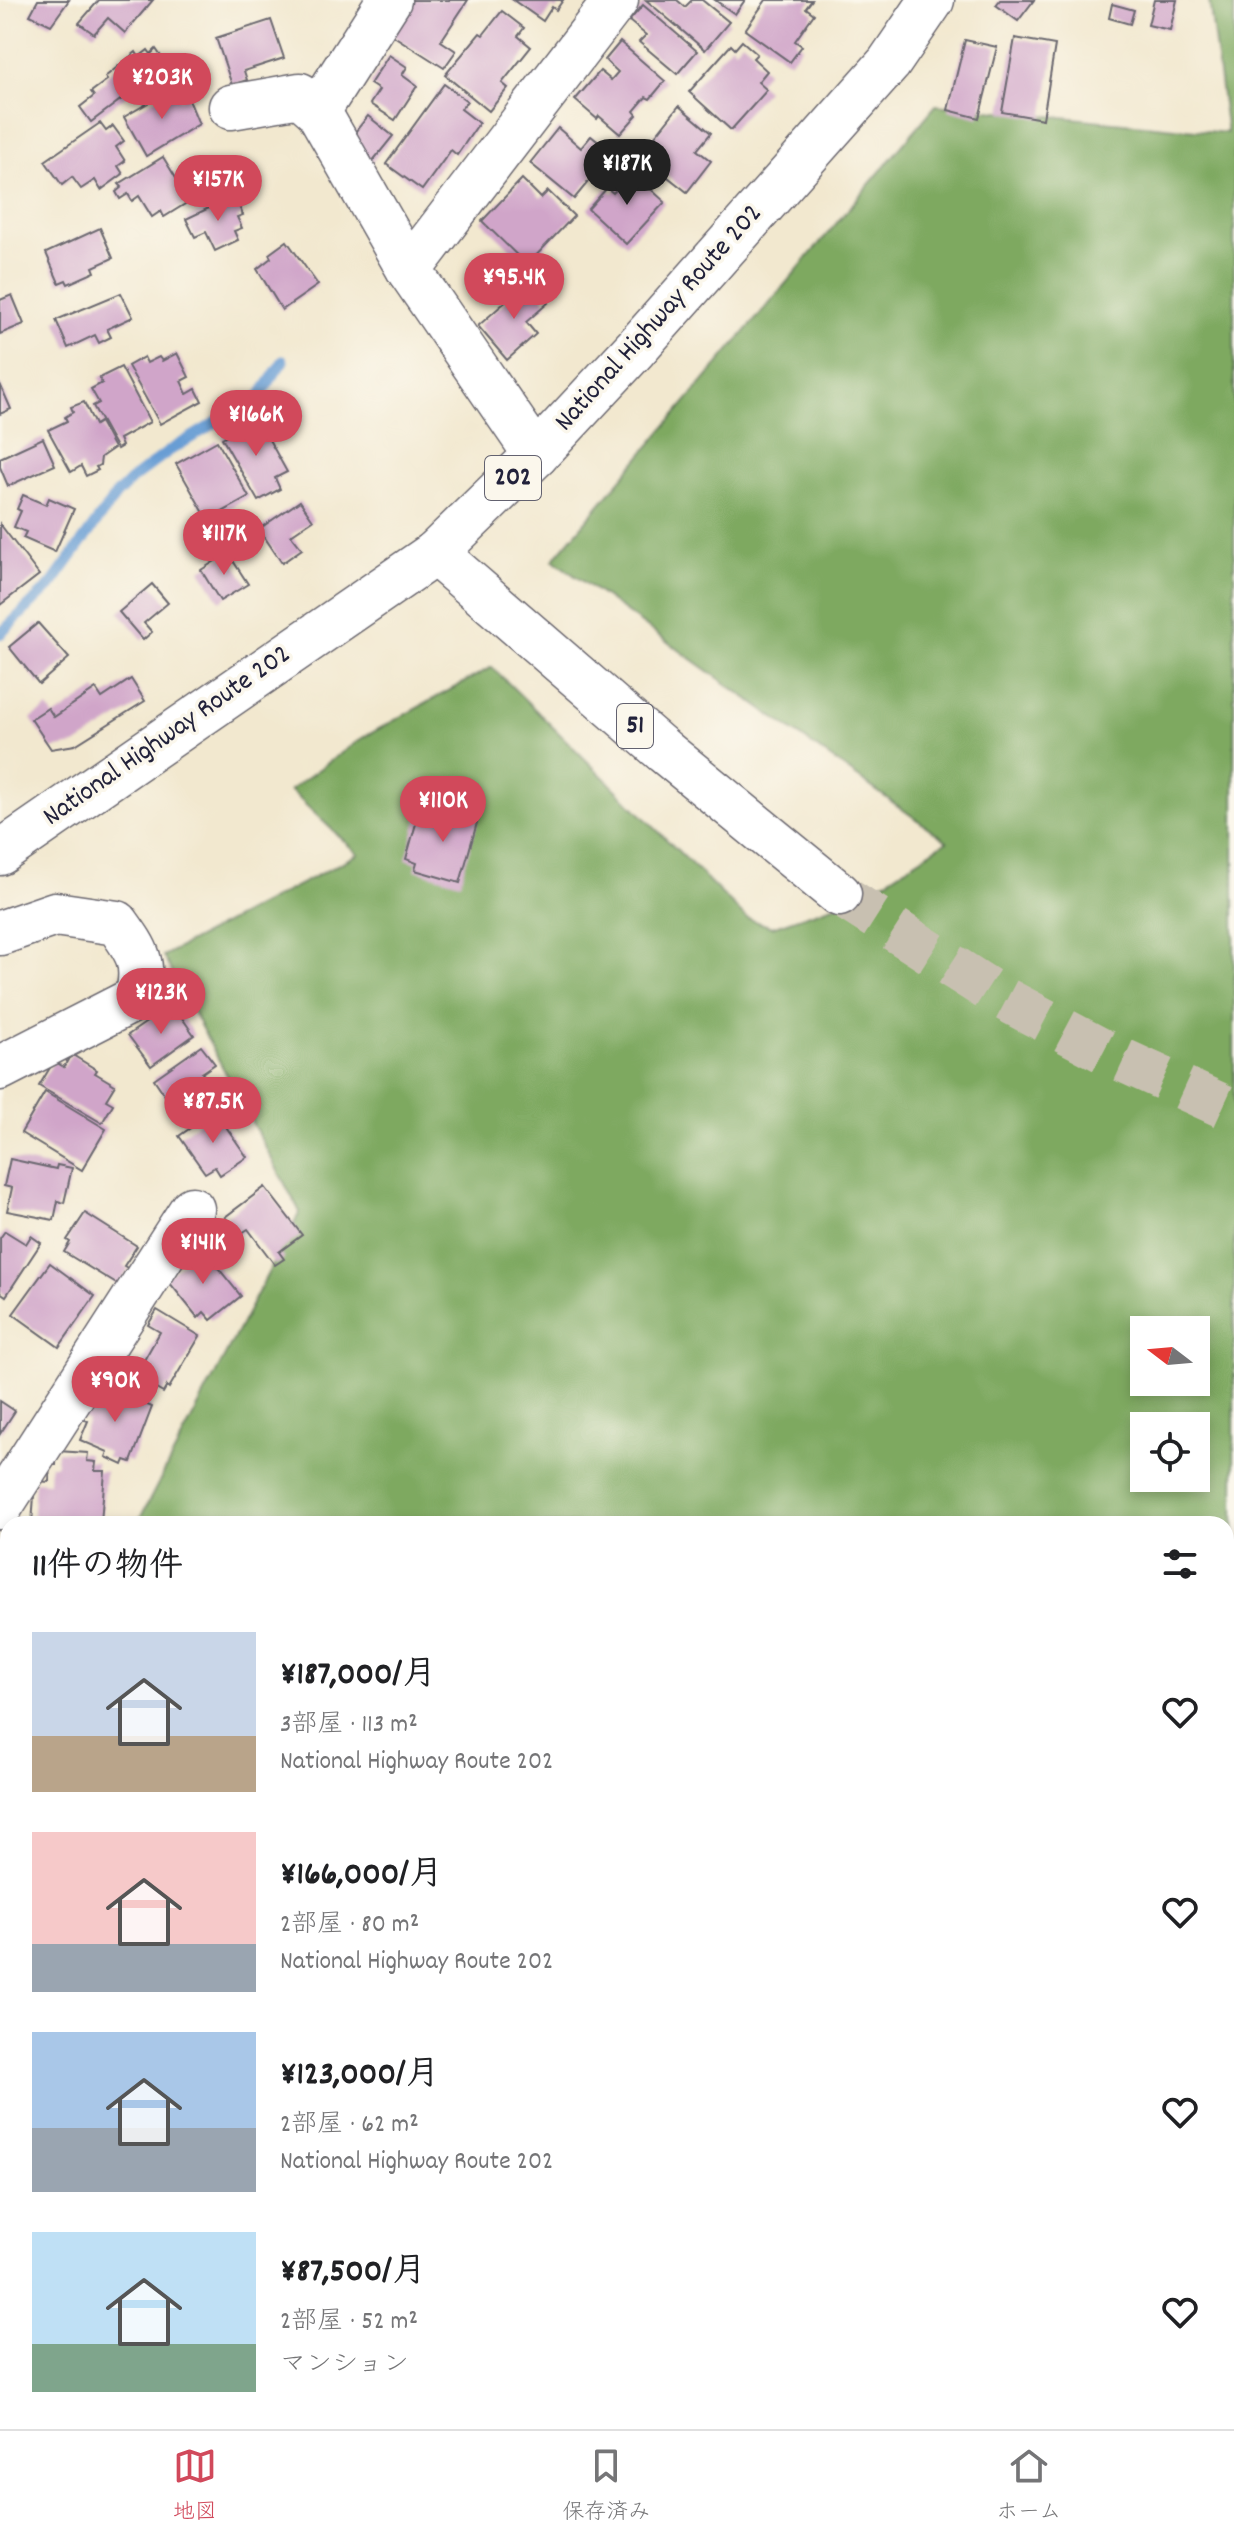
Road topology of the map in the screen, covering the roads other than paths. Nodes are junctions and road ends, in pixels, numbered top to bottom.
1 (389, 0) edge
2 (616, 0) edge
3 (932, 0) edge
4 (231, 107) dead end
5 (318, 111) junction
6 (409, 270) junction
7 (536, 455) junction
8 (435, 553) junction
9 (0, 853) edge
10 (839, 894) tunnel mouth
11 (0, 933) edge
12 (0, 1068) edge
13 (192, 1209) dead end
14 (0, 1507) edge

1 - 5 main road
2 - 6 main road
3 - 7 main road, National Highway Route 202 / 202
4 - 5 main road
5 - 6 main road
6 - 7 main road
7 - 8 main road, National Highway Route 202 / 202
8 - 9 main road, National Highway Route 202 / 202
8 - 10 main road, 51
11 - 12 main road
13 - 14 main road

